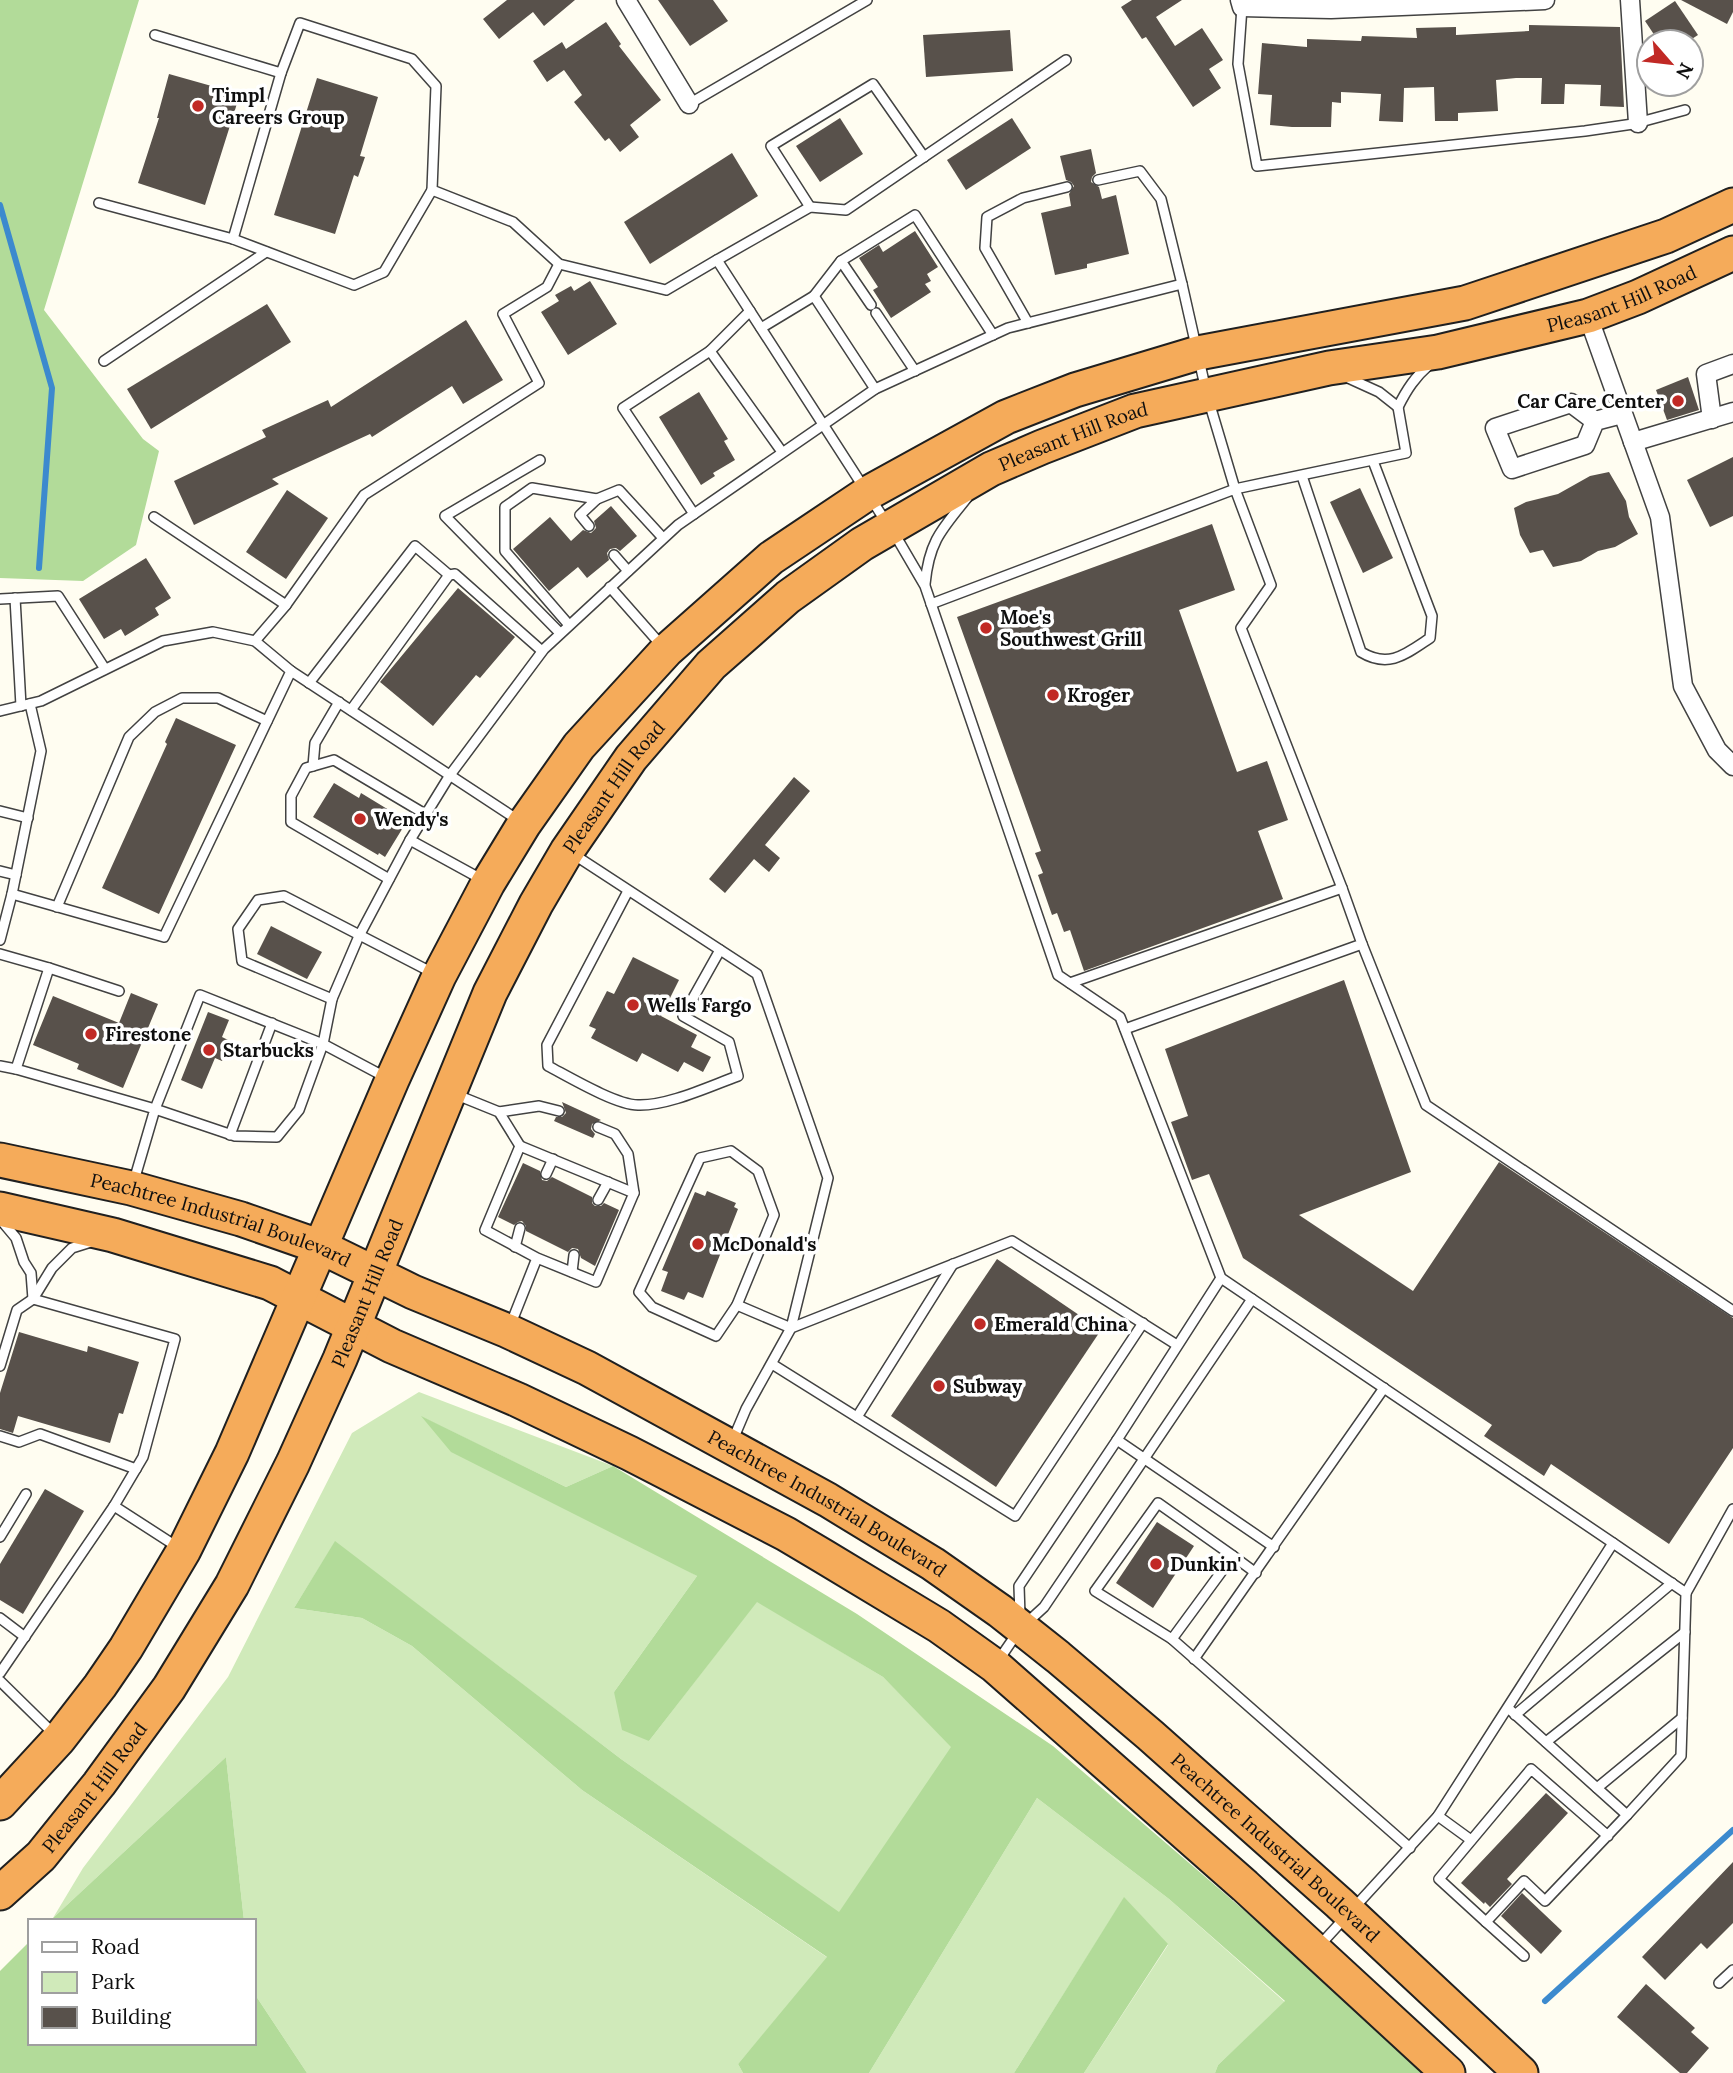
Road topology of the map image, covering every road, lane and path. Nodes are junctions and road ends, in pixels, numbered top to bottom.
1 (626, 0) edge
2 (867, 0) edge
3 (1545, 0) edge
4 (1630, 0) edge
5 (1241, 4) edge
6 (155, 35) dead end
7 (1066, 60) dead end
8 (281, 74) junction
9 (689, 104) joint
10 (1685, 110) dead end
11 (1638, 123) junction
12 (924, 157) junction
13 (1098, 180) dead end
14 (1068, 187) dead end
15 (432, 190) junction
16 (99, 203) dead end
17 (1733, 205) edge
18 (810, 207) junction
19 (1733, 232) edge
20 (233, 239) junction
21 (266, 252) junction
22 (1733, 253) edge
23 (717, 260) junction
24 (841, 261) junction
25 (559, 264) junction
26 (1182, 284) junction
27 (814, 296) junction
28 (750, 311) junction
29 (1588, 316) junction
30 (1028, 323) junction
31 (761, 328) junction
32 (993, 335) junction
33 (710, 351) junction
34 (1438, 352) junction
35 (1198, 353) junction
36 (104, 361) dead end
37 (1733, 365) edge
38 (1329, 368) junction
39 (915, 371) junction
40 (875, 390) junction
41 (1207, 395) junction
42 (1398, 407) junction
43 (1733, 412) edge
44 (1622, 414) junction
45 (1712, 419) junction
46 (1595, 421) junction
47 (823, 423) junction
48 (1633, 442) junction
49 (782, 452) junction
50 (540, 460) dead end
51 (1373, 461) junction
52 (991, 469) junction
53 (1302, 477) junction
54 (1235, 489) junction
55 (868, 494) junction
56 (597, 499) junction
57 (694, 514) junction
58 (154, 517) dead end
59 (589, 526) dead end
60 (890, 527) junction
61 (663, 538) junction
62 (614, 555) dead end
63 (628, 571) junction
64 (449, 575) junction
65 (925, 586) junction
66 (610, 587) junction
67 (15, 598) junction
68 (0, 599) edge
69 (931, 604) junction
70 (286, 606) junction
71 (569, 625) junction
72 (560, 633) junction
73 (255, 641) junction
74 (666, 650) junction
75 (542, 651) junction
76 (105, 670) junction
77 (291, 671) junction
78 (309, 683) junction
79 (339, 702) junction
80 (25, 705) junction
81 (351, 710) junction
82 (0, 711) edge
83 (267, 721) junction
84 (313, 766) junction
85 (1733, 766) edge
86 (450, 775) junction
87 (0, 811) edge
88 (425, 814) junction
89 (28, 818) junction
90 (524, 824) junction
91 (410, 839) junction
92 (567, 851) junction
93 (0, 872) edge
94 (16, 875) junction
95 (389, 879) junction
96 (488, 883) junction
97 (1342, 888) junction
98 (628, 891) junction
99 (12, 894) junction
100 (57, 907) junction
101 (359, 936) junction
102 (0, 940) edge
103 (1362, 944) junction
104 (720, 950) junction
105 (0, 954) edge
106 (49, 968) junction
107 (439, 976) junction
108 (1070, 984) junction
109 (119, 990) dead end
110 (332, 999) junction
111 (272, 1023) junction
112 (1125, 1030) junction
113 (323, 1044) junction
114 (0, 1066) edge
115 (16, 1069) junction
116 (392, 1080) junction
117 (447, 1093) junction
118 (155, 1109) junction
119 (559, 1111) dead end
120 (499, 1112) junction
121 (598, 1127) dead end
122 (230, 1135) junction
123 (520, 1146) junction
124 (553, 1159) junction
125 (0, 1160) edge
126 (545, 1174) dead end
127 (608, 1182) junction
128 (131, 1188) junction
129 (634, 1193) junction
130 (598, 1200) dead end
131 (0, 1209) edge
132 (0, 1219) edge
133 (520, 1228) dead end
134 (113, 1235) junction
135 (321, 1247) junction
136 (515, 1247) junction
137 (574, 1255) dead end
138 (537, 1258) junction
139 (953, 1264) junction
140 (572, 1272) junction
141 (377, 1274) junction
142 (1221, 1278) junction
143 (300, 1297) junction
144 (33, 1299) junction
145 (1252, 1299) junction
146 (737, 1305) junction
147 (1733, 1311) edge
148 (1143, 1323) junction
149 (355, 1326) junction
150 (791, 1328) junction
151 (508, 1331) junction
152 (1177, 1345) junction
153 (772, 1364) junction
154 (0, 1366) edge
155 (1384, 1388) junction
156 (856, 1417) junction
157 (0, 1436) edge
158 (1117, 1440) junction
159 (730, 1446) junction
160 (1145, 1458) junction
161 (136, 1469) junction
162 (26, 1494) dead end
163 (114, 1506) junction
164 (1733, 1509) edge
165 (0, 1537) edge
166 (1613, 1543) junction
167 (1273, 1547) junction
168 (184, 1550) junction
169 (1233, 1556) junction
170 (1256, 1573) junction
171 (1672, 1583) junction
172 (1686, 1593) junction
173 (0, 1618) edge
174 (1020, 1629) junction
175 (1685, 1632) junction
176 (25, 1637) junction
177 (1172, 1639) junction
178 (1194, 1659) junction
179 (995, 1666) junction
180 (0, 1673) edge
181 (0, 1681) edge
182 (1507, 1708) junction
183 (1515, 1715) junction
184 (1682, 1718) junction
185 (60, 1740) junction
186 (1546, 1742) junction
187 (1597, 1788) junction
188 (0, 1803) edge
189 (1627, 1815) junction
190 (1438, 1816) junction
191 (1608, 1836) junction
192 (1471, 1840) junction
193 (1410, 1848) junction
194 (0, 1893) edge
195 (1350, 1913) junction
196 (1486, 1922) junction
197 (1315, 1950) junction
198 (1524, 1956) dead end
199 (1733, 1970) edge
200 (1719, 1983) dead end
201 (1448, 2073) edge
202 (1521, 2073) edge

1 - 9 street
2 - 9 lane
3 - 5 street
4 - 11 street
5 - 11 lane
6 - 8 lane
7 - 12 lane
8 - 15 lane
8 - 20 lane
10 - 11 lane
12 - 18 lane
12 - 18 lane
13 - 26 lane
14 - 30 lane
15 - 21 lane
15 - 25 lane
16 - 20 lane
17 - 35 highway
18 - 23 lane
19 - 29 highway
20 - 21 lane
21 - 36 lane
22 - 29 highway, Pleasant Hill Road
23 - 25 lane
23 - 28 lane
24 - 27 lane
24 - 32 lane
24 - 39 lane
25 - 70 lane
26 - 30 lane
26 - 35 lane
27 - 31 lane
27 - 40 lane
28 - 31 lane
28 - 33 lane
29 - 34 highway, Pleasant Hill Road
29 - 44 street
30 - 32 lane
31 - 47 lane
32 - 39 lane
33 - 49 lane
33 - 57 lane
34 - 38 highway, Pleasant Hill Road
34 - 42 lane
35 - 41 lane
35 - 55 highway
37 - 45 street
38 - 41 highway, Pleasant Hill Road
38 - 42 lane
39 - 40 lane
40 - 47 lane
41 - 52 highway, Pleasant Hill Road
41 - 54 lane
42 - 51 lane
43 - 45 street
44 - 46 street
44 - 48 street
45 - 48 street
46 - 46 street
47 - 49 lane
47 - 55 lane
48 - 85 street
49 - 57 lane
50 - 72 lane
51 - 53 lane
51 - 53 lane
52 - 60 highway, Pleasant Hill Road
52 - 65 lane
53 - 54 lane
54 - 69 lane
54 - 97 lane
55 - 60 lane
55 - 74 highway
56 - 59 lane
56 - 61 lane
56 - 71 lane
57 - 61 lane
58 - 70 lane
60 - 65 lane
60 - 92 highway, Pleasant Hill Road
61 - 63 lane
62 - 63 lane
63 - 66 lane
64 - 75 lane
64 - 78 lane
64 - 81 lane
65 - 69 lane
66 - 71 lane
66 - 74 lane
67 - 68 lane
67 - 76 lane
67 - 80 lane
69 - 108 lane
70 - 73 lane
71 - 72 lane
72 - 75 lane
73 - 76 lane
73 - 77 lane
74 - 90 highway
75 - 86 lane
76 - 80 lane
77 - 78 lane
77 - 83 lane
78 - 79 lane
79 - 81 lane
79 - 84 lane
80 - 82 lane
80 - 89 lane
81 - 86 lane
83 - 100 lane
83 - 100 lane
84 - 88 lane
84 - 95 lane
86 - 88 lane
86 - 90 lane
87 - 89 lane
88 - 91 lane
89 - 94 lane
90 - 96 highway
91 - 95 lane
91 - 96 lane
92 - 98 lane
92 - 117 highway, Pleasant Hill Road
93 - 94 lane
94 - 99 lane
95 - 101 lane
96 - 107 highway
97 - 103 lane
97 - 108 lane
98 - 104 lane
98 - 104 lane
99 - 100 lane
99 - 102 lane
101 - 107 lane
101 - 110 lane
101 - 110 lane
103 - 112 lane
103 - 147 lane
104 - 150 lane
105 - 106 lane
106 - 109 lane
106 - 115 lane
107 - 116 highway
108 - 112 lane
110 - 113 lane
111 - 113 lane
111 - 118 lane
111 - 122 lane
112 - 142 lane
113 - 116 lane
113 - 122 lane
114 - 115 lane
115 - 118 lane
116 - 135 highway
117 - 120 lane
117 - 141 highway, Pleasant Hill Road
118 - 122 lane
118 - 128 lane
119 - 120 lane
120 - 123 lane
121 - 129 lane
123 - 124 lane
123 - 136 lane
124 - 126 lane
124 - 127 lane
125 - 128 highway, Peachtree Industrial Boulevard
127 - 129 lane
127 - 130 lane
128 - 135 highway, Peachtree Industrial Boulevard
129 - 140 lane
131 - 134 highway
132 - 144 lane
133 - 136 lane
134 - 143 highway
134 - 144 lane
135 - 141 highway, Peachtree Industrial Boulevard
135 - 143 highway
136 - 138 lane
137 - 140 lane
138 - 140 lane
138 - 151 lane
139 - 148 lane
139 - 150 lane
139 - 156 lane
141 - 149 highway, Pleasant Hill Road
141 - 151 highway, Peachtree Industrial Boulevard
142 - 145 lane
142 - 152 lane
143 - 149 highway
143 - 168 highway
144 - 154 lane
144 - 161 lane
145 - 155 lane
145 - 160 lane
146 - 146 lane
146 - 150 lane
148 - 152 lane
148 - 156 lane
149 - 179 highway
149 - 194 highway, Pleasant Hill Road
150 - 153 lane
151 - 159 highway, Peachtree Industrial Boulevard
152 - 158 lane
153 - 156 lane
153 - 159 lane
155 - 166 lane
155 - 167 lane
157 - 161 lane
158 - 160 lane
158 - 174 lane
159 - 174 highway, Peachtree Industrial Boulevard
160 - 167 lane
160 - 174 lane
161 - 163 lane
162 - 165 lane
163 - 168 lane
163 - 176 lane
164 - 172 lane
166 - 171 lane
166 - 182 lane
167 - 170 lane
168 - 185 highway
169 - 170 lane
169 - 177 lane
169 - 177 lane
170 - 178 lane
171 - 172 lane
171 - 183 lane
172 - 175 lane
173 - 176 lane
174 - 179 lane
174 - 195 highway, Peachtree Industrial Boulevard
175 - 184 lane
175 - 186 lane
176 - 180 lane
177 - 178 lane
178 - 193 lane
179 - 197 highway
181 - 185 lane
182 - 183 lane
182 - 190 lane
183 - 186 lane
184 - 187 lane
184 - 189 lane
185 - 188 highway
186 - 187 lane
187 - 189 lane
189 - 191 lane
190 - 192 lane
190 - 193 lane
191 - 192 lane
191 - 196 lane
192 - 196 lane
193 - 195 lane
195 - 197 lane
195 - 202 highway, Peachtree Industrial Boulevard
196 - 198 lane
197 - 201 highway
199 - 200 lane

